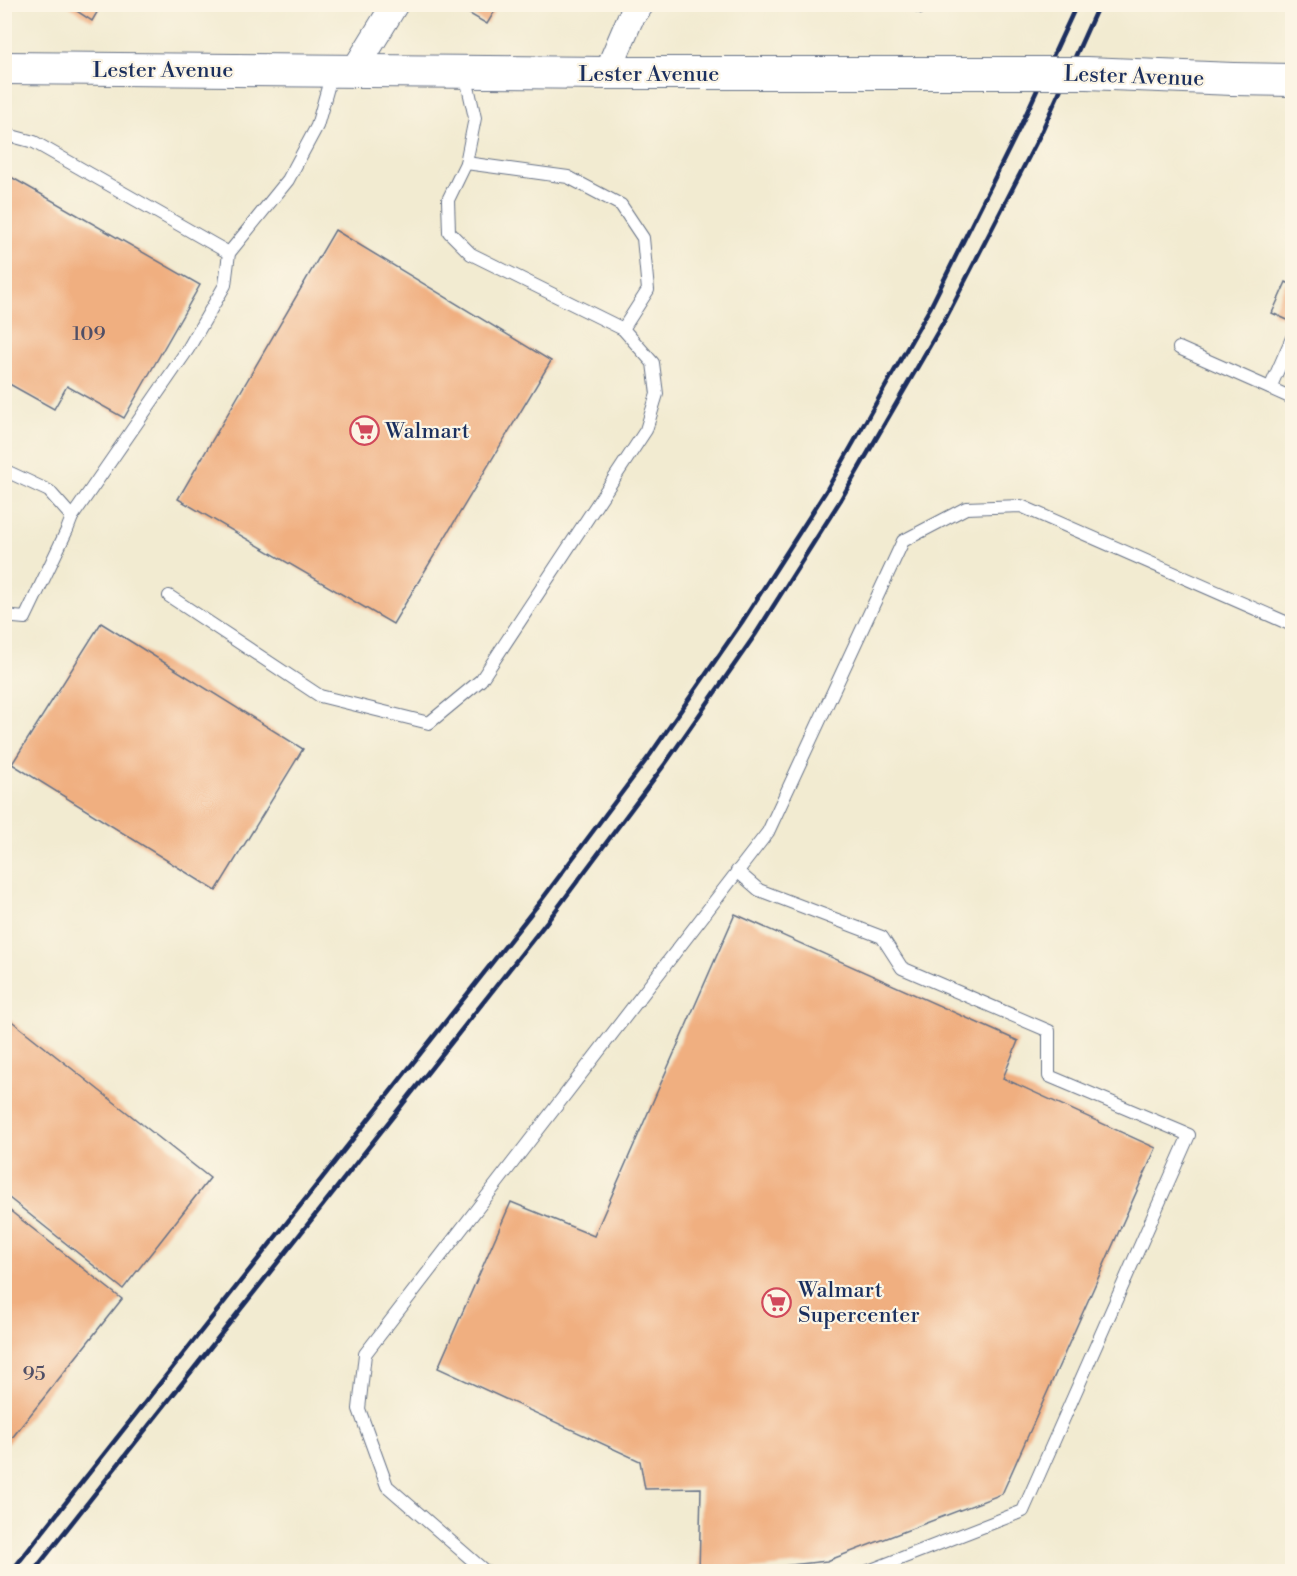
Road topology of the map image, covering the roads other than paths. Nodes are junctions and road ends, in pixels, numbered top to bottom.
1 (394, 4) edge
2 (640, 4) edge
3 (4, 68) edge
4 (343, 71) junction
5 (464, 72) junction
6 (607, 73) junction
7 (1293, 80) edge
8 (4, 134) edge
9 (466, 163) junction
10 (229, 253) junction
11 (623, 329) junction
12 (1293, 338) edge
13 (1179, 348) dead end
14 (1270, 388) junction
15 (1293, 398) edge
16 (4, 470) edge
17 (72, 517) junction
18 (169, 596) dead end
19 (4, 612) edge
20 (1293, 625) edge
21 (737, 871) junction
22 (486, 1572) edge
23 (866, 1572) edge

1 - 4 street
2 - 6 street
3 - 4 street, Lester Avenue
4 - 5 street, Lester Avenue
4 - 10 lane
5 - 6 street, Lester Avenue
5 - 9 lane
6 - 7 street, Lester Avenue, bridge
8 - 10 lane
9 - 11 lane
9 - 11 lane
10 - 17 lane
11 - 18 lane
12 - 14 lane
13 - 14 lane
14 - 15 lane
16 - 17 lane
17 - 19 lane
20 - 21 lane
21 - 22 lane
21 - 23 lane

